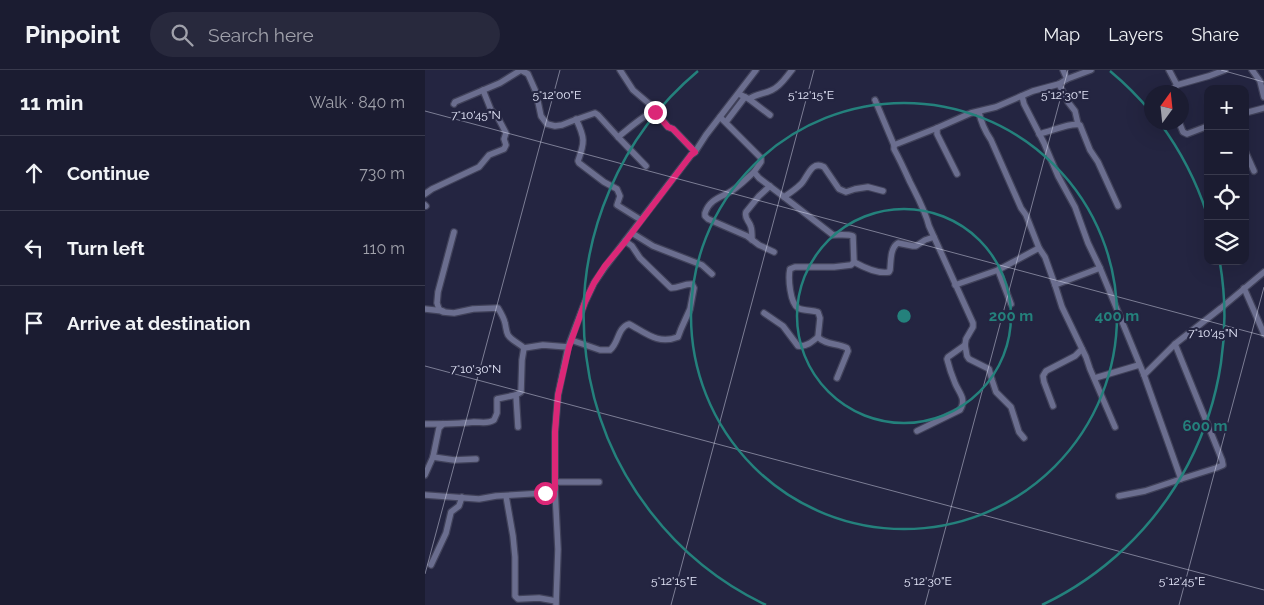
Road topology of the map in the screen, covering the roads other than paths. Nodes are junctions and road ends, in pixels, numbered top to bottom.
1 (620, 70) edge
2 (756, 70) edge
3 (792, 70) edge
4 (1063, 70) edge
5 (1091, 70) edge
6 (1169, 70) edge
7 (1225, 70) edge
8 (1252, 70) edge
9 (1067, 79) junction
10 (1059, 84) junction
11 (1177, 85) joint
12 (483, 90) junction
13 (739, 94) junction
14 (1022, 96) junction
15 (1264, 96) edge
16 (747, 98) junction
17 (875, 100) dead end
18 (454, 104) dead end
19 (1264, 108) edge
20 (655, 112) junction
21 (979, 112) junction
22 (1249, 112) edge
23 (770, 115) dead end
24 (720, 117) junction
25 (576, 119) junction
26 (726, 122) junction
27 (1078, 124) junction
28 (937, 128) junction
29 (1204, 128) edge
30 (1182, 130) edge
31 (1039, 134) junction
32 (618, 137) junction
33 (894, 145) junction
34 (695, 152) junction
35 (1249, 160) edge
36 (646, 166) dead end
37 (753, 172) junction
38 (1254, 172) dead end
39 (957, 174) dead end
40 (770, 186) junction
41 (883, 191) dead end
42 (425, 194) edge
43 (785, 197) junction
44 (1118, 206) dead end
45 (641, 220) junction
46 (454, 232) dead end
47 (632, 233) junction
48 (934, 237) junction
49 (752, 240) junction
50 (625, 242) junction
51 (1039, 248) junction
52 (774, 252) dead end
53 (854, 262) junction
54 (1100, 268) junction
55 (998, 270) junction
56 (1264, 272) edge
57 (712, 274) dead end
58 (955, 285) junction
59 (1055, 285) junction
60 (1244, 288) junction
61 (1011, 304) dead end
62 (425, 309) edge
63 (443, 312) junction
64 (765, 313) dead end
65 (1264, 334) edge
66 (818, 337) junction
67 (571, 340) junction
68 (1175, 344) junction
69 (965, 345) junction
70 (569, 347) junction
71 (524, 348) junction
72 (1081, 349) junction
73 (1139, 365) junction
74 (1144, 374) junction
75 (837, 378) dead end
76 (1095, 378) junction
77 (516, 395) junction
78 (1053, 406) dead end
79 (425, 424) edge
80 (443, 424) junction
81 (1115, 427) dead end
82 (518, 428) dead end
83 (917, 431) dead end
84 (1024, 438) dead end
85 (433, 457) junction
86 (476, 460) dead end
87 (425, 475) edge
88 (1181, 479) junction
89 (555, 482) junction
90 (599, 482) dead end
91 (555, 489) junction
92 (425, 495) edge
93 (506, 496) junction
94 (1119, 496) dead end
95 (462, 497) junction
96 (431, 565) dead end
97 (556, 603) edge

1 - 20 street
2 - 13 street
3 - 16 street
4 - 9 street
5 - 9 street
6 - 11 street
7 - 11 street
8 - 15 street
9 - 10 street
10 - 14 street
10 - 27 street
12 - 18 street
12 - 25 street
12 - 42 street
13 - 16 street
13 - 24 street
14 - 21 street
14 - 31 street
16 - 23 street
16 - 26 street
17 - 33 street
19 - 22 street
20 - 32 street
20 - 34 street
21 - 28 street
21 - 51 street
24 - 26 street
24 - 34 street
25 - 32 street
25 - 45 street
26 - 37 street
27 - 31 street
27 - 44 street
28 - 33 street
28 - 39 street
29 - 30 street
31 - 54 street
32 - 36 street
33 - 48 street
34 - 45 street
35 - 38 street
37 - 40 street
37 - 49 street
40 - 43 street
40 - 49 street
41 - 43 street
43 - 53 street
45 - 47 street
46 - 63 street
47 - 50 street
47 - 57 street
48 - 53 street
48 - 58 street
49 - 52 street
50 - 67 street
50 - 67 street
51 - 55 street
51 - 59 street
53 - 66 street
54 - 59 street
54 - 73 street
55 - 58 street
55 - 61 street
56 - 60 street
58 - 69 street
59 - 72 street
60 - 65 street
60 - 68 street
62 - 63 street
63 - 71 street
64 - 66 street
66 - 75 street
67 - 70 street
68 - 74 street
68 - 88 street
69 - 83 street
69 - 84 street
70 - 71 street
70 - 89 street
71 - 77 street
72 - 76 street
72 - 78 street
73 - 74 street
73 - 76 street
74 - 88 street
76 - 81 street
77 - 80 street
77 - 82 street
79 - 80 street
80 - 85 street
85 - 86 street
85 - 87 street
88 - 94 street
89 - 90 street
89 - 91 street
91 - 93 street
91 - 97 street
92 - 95 street
93 - 95 street
93 - 97 street
95 - 96 street

